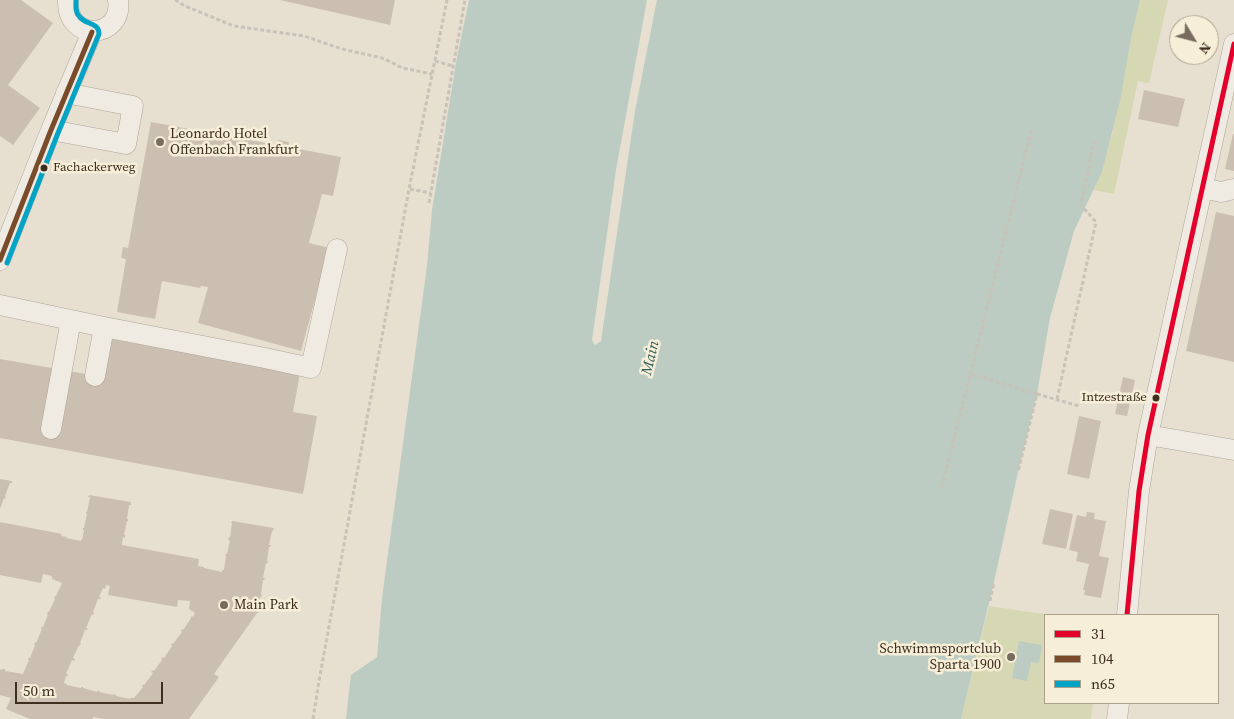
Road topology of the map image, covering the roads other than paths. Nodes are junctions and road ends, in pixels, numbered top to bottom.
1 (68, 0) edge
2 (118, 0) edge
3 (92, 32) junction
4 (1234, 44) edge
5 (66, 93) junction
6 (51, 130) junction
7 (1203, 188) junction
8 (1234, 189) edge
9 (337, 249) dead end
10 (0, 260) edge
11 (0, 305) edge
12 (71, 320) junction
13 (104, 327) junction
14 (95, 376) dead end
15 (51, 429) dead end
16 (1148, 435) junction
17 (1234, 450) edge
18 (1127, 614) edge
19 (1119, 704) edge
20 (1118, 719) edge

1 - 3 street
2 - 3 street
3 - 5 street
4 - 7 street
5 - 6 street
5 - 6 street
6 - 10 street
7 - 8 street
7 - 16 street
9 - 13 street
11 - 12 street
12 - 13 street
12 - 15 street
13 - 14 street
16 - 17 street
16 - 18 street
19 - 20 street

